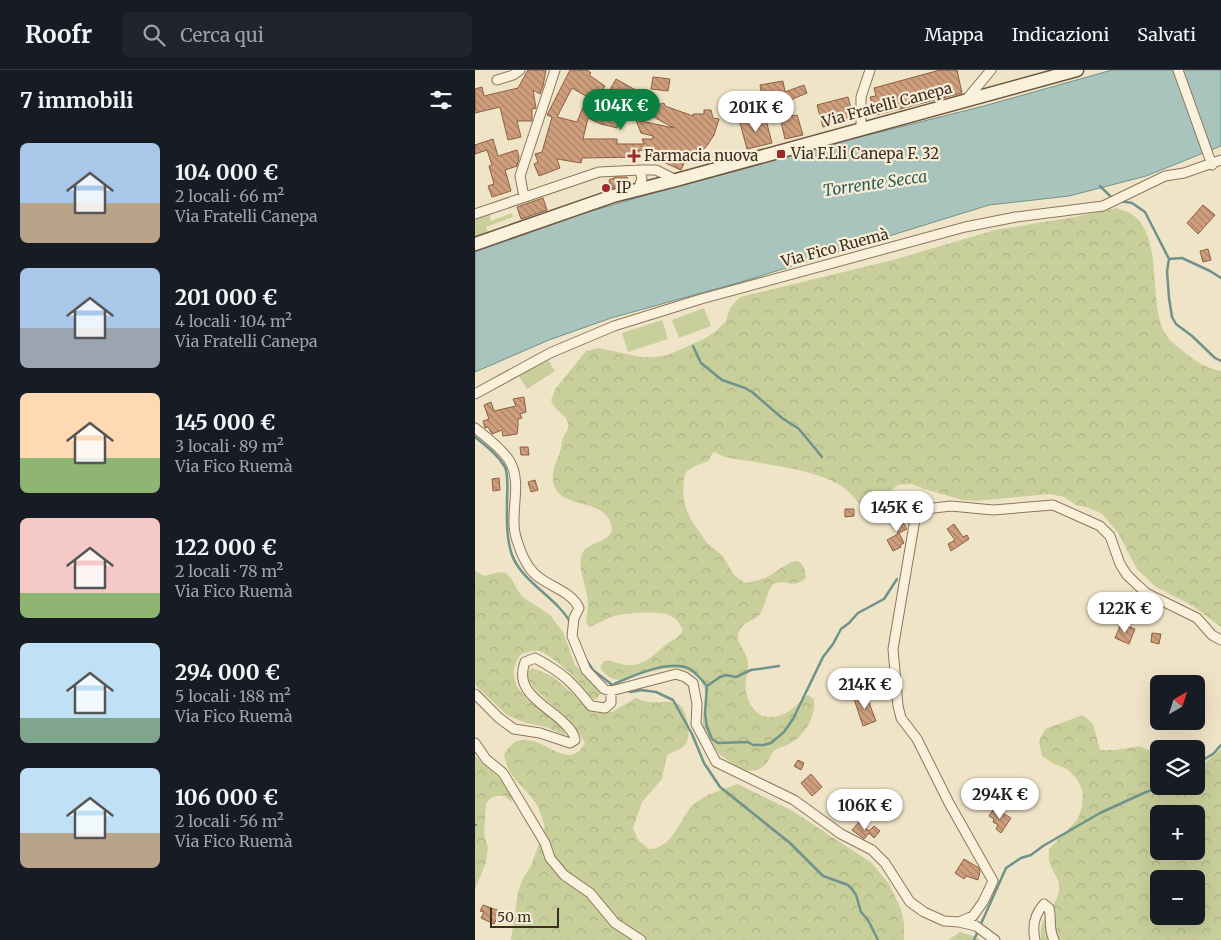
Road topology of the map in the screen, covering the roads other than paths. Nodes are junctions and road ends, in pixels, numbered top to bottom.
1 (520, 70) edge
2 (870, 70) edge
3 (991, 70) edge
4 (1077, 70) edge
5 (1178, 70) edge
6 (555, 71) edge
7 (497, 80) dead end
8 (966, 100) junction
9 (861, 129) junction
10 (1214, 160) edge
11 (640, 170) junction
12 (676, 180) junction
13 (638, 189) junction
14 (524, 197) junction
15 (475, 214) edge
16 (475, 244) edge
17 (475, 394) edge
18 (475, 428) edge
19 (1221, 640) edge
20 (611, 691) junction
21 (475, 694) edge
22 (475, 743) edge
23 (959, 922) junction
24 (641, 940) edge
25 (995, 940) edge
26 (1035, 940) edge
27 (1054, 940) edge

1 - 7 street
2 - 9 street
3 - 8 street
4 - 8 main road, Via Fratelli Canepa
5 - 10 street
6 - 14 street
8 - 9 main road, Via Fratelli Canepa
9 - 12 main road, Via Fratelli Canepa
10 - 17 street, Via Fico Ruemà
11 - 12 street
11 - 13 street
11 - 14 street
12 - 13 main road, Via Fratelli Canepa
13 - 16 main road, Via Fratelli Canepa
14 - 15 street
18 - 20 street
19 - 23 street
20 - 21 street
20 - 23 street
22 - 24 street
23 - 25 street
26 - 27 street

